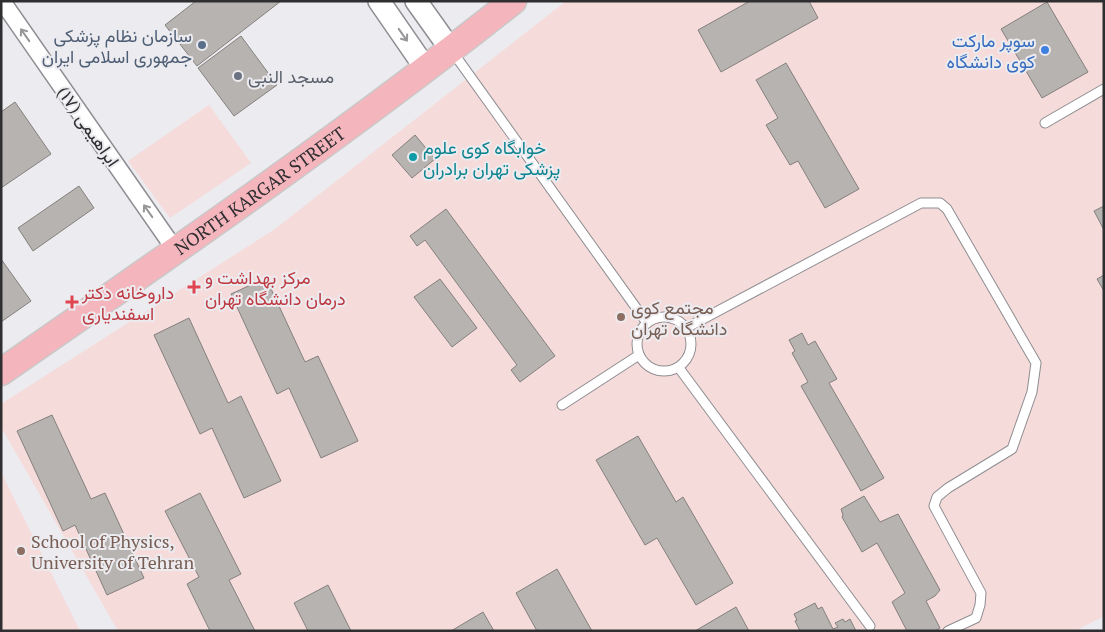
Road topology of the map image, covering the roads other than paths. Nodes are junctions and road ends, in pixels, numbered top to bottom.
1 (2, 1) edge
2 (379, 1) edge
3 (416, 1) edge
4 (513, 1) edge
5 (452, 50) junction
6 (426, 68) junction
7 (1104, 89) edge
8 (1045, 123) dead end
9 (176, 251) junction
10 (647, 323) junction
11 (686, 328) junction
12 (639, 355) junction
13 (679, 368) junction
14 (1, 372) edge
15 (562, 405) dead end
16 (870, 626) dead end
17 (948, 631) edge

9 -> 1 street, ابراهیمی (۱۷)
2 -> 6 street
3 - 5 street
4 - 5 main road, NORTH KARGAR STREET
5 - 6 main road, NORTH KARGAR STREET
5 - 10 lane
6 - 9 main road, NORTH KARGAR STREET
7 - 8 lane
9 - 14 main road, NORTH KARGAR STREET
10 - 11 lane
10 - 12 lane
11 - 13 lane
11 - 17 lane
12 - 13 lane
12 - 15 lane
13 - 16 lane

